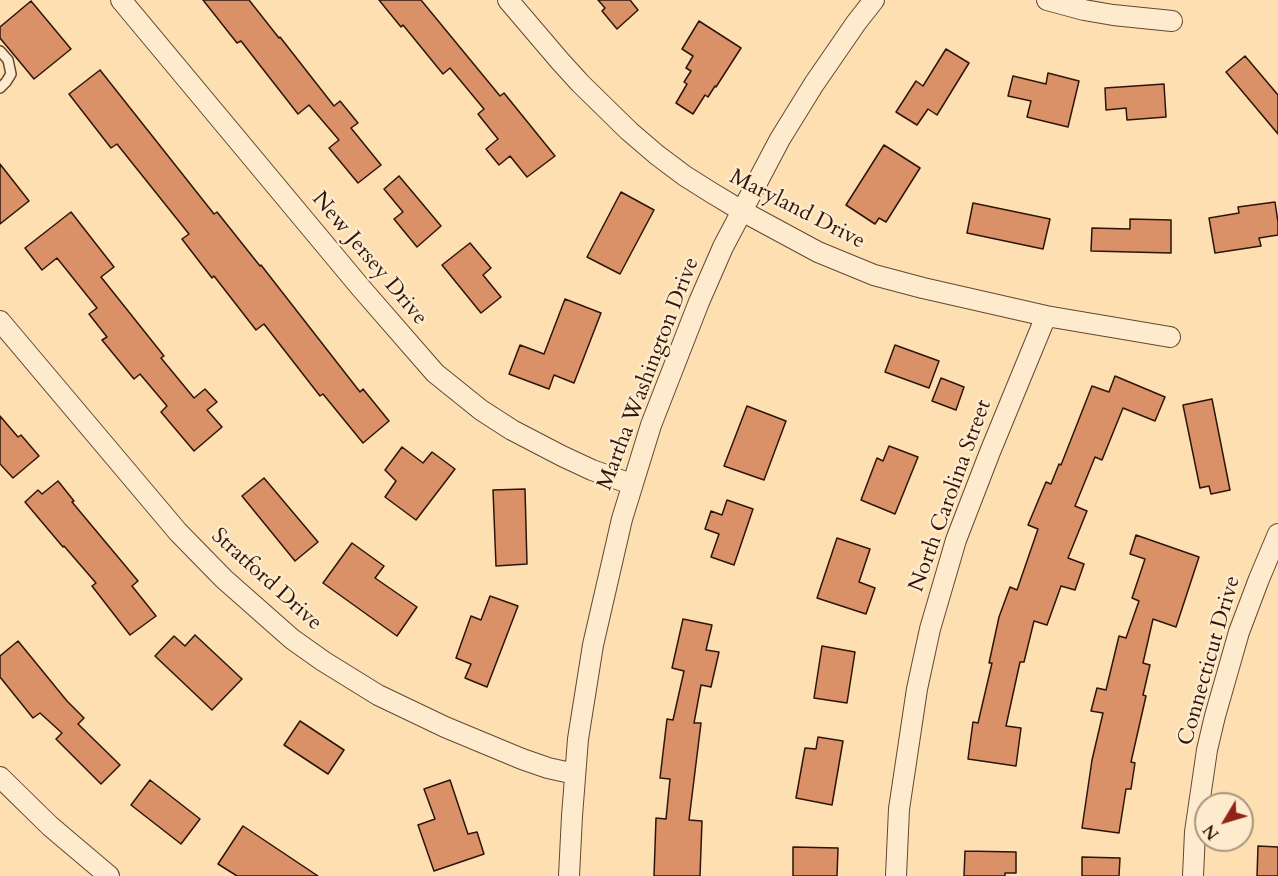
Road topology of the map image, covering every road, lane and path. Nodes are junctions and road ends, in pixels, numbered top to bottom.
1 (121, 0) edge
2 (508, 0) edge
3 (874, 0) edge
4 (1047, 0) edge
5 (1172, 21) dead end
6 (0, 51) edge
7 (0, 88) edge
8 (742, 211) junction
9 (1046, 316) junction
10 (0, 321) edge
11 (1170, 337) dead end
12 (632, 484) junction
13 (1278, 534) edge
14 (575, 774) junction
15 (0, 777) edge
16 (109, 876) edge
17 (569, 876) edge
18 (896, 876) edge
19 (1193, 876) edge

1 - 12 street, New Jersey Drive
2 - 8 street, Maryland Drive
3 - 8 street, Martha Washington Drive
4 - 5 street
6 - 7 lane
8 - 9 street, Maryland Drive
8 - 12 street, Martha Washington Drive
9 - 11 street, Maryland Drive
9 - 18 street, North Carolina Street
10 - 14 street, Stratford Drive
12 - 14 street, Martha Washington Drive
13 - 19 street, Connecticut Drive
14 - 17 street, Martha Washington Drive
15 - 16 street

